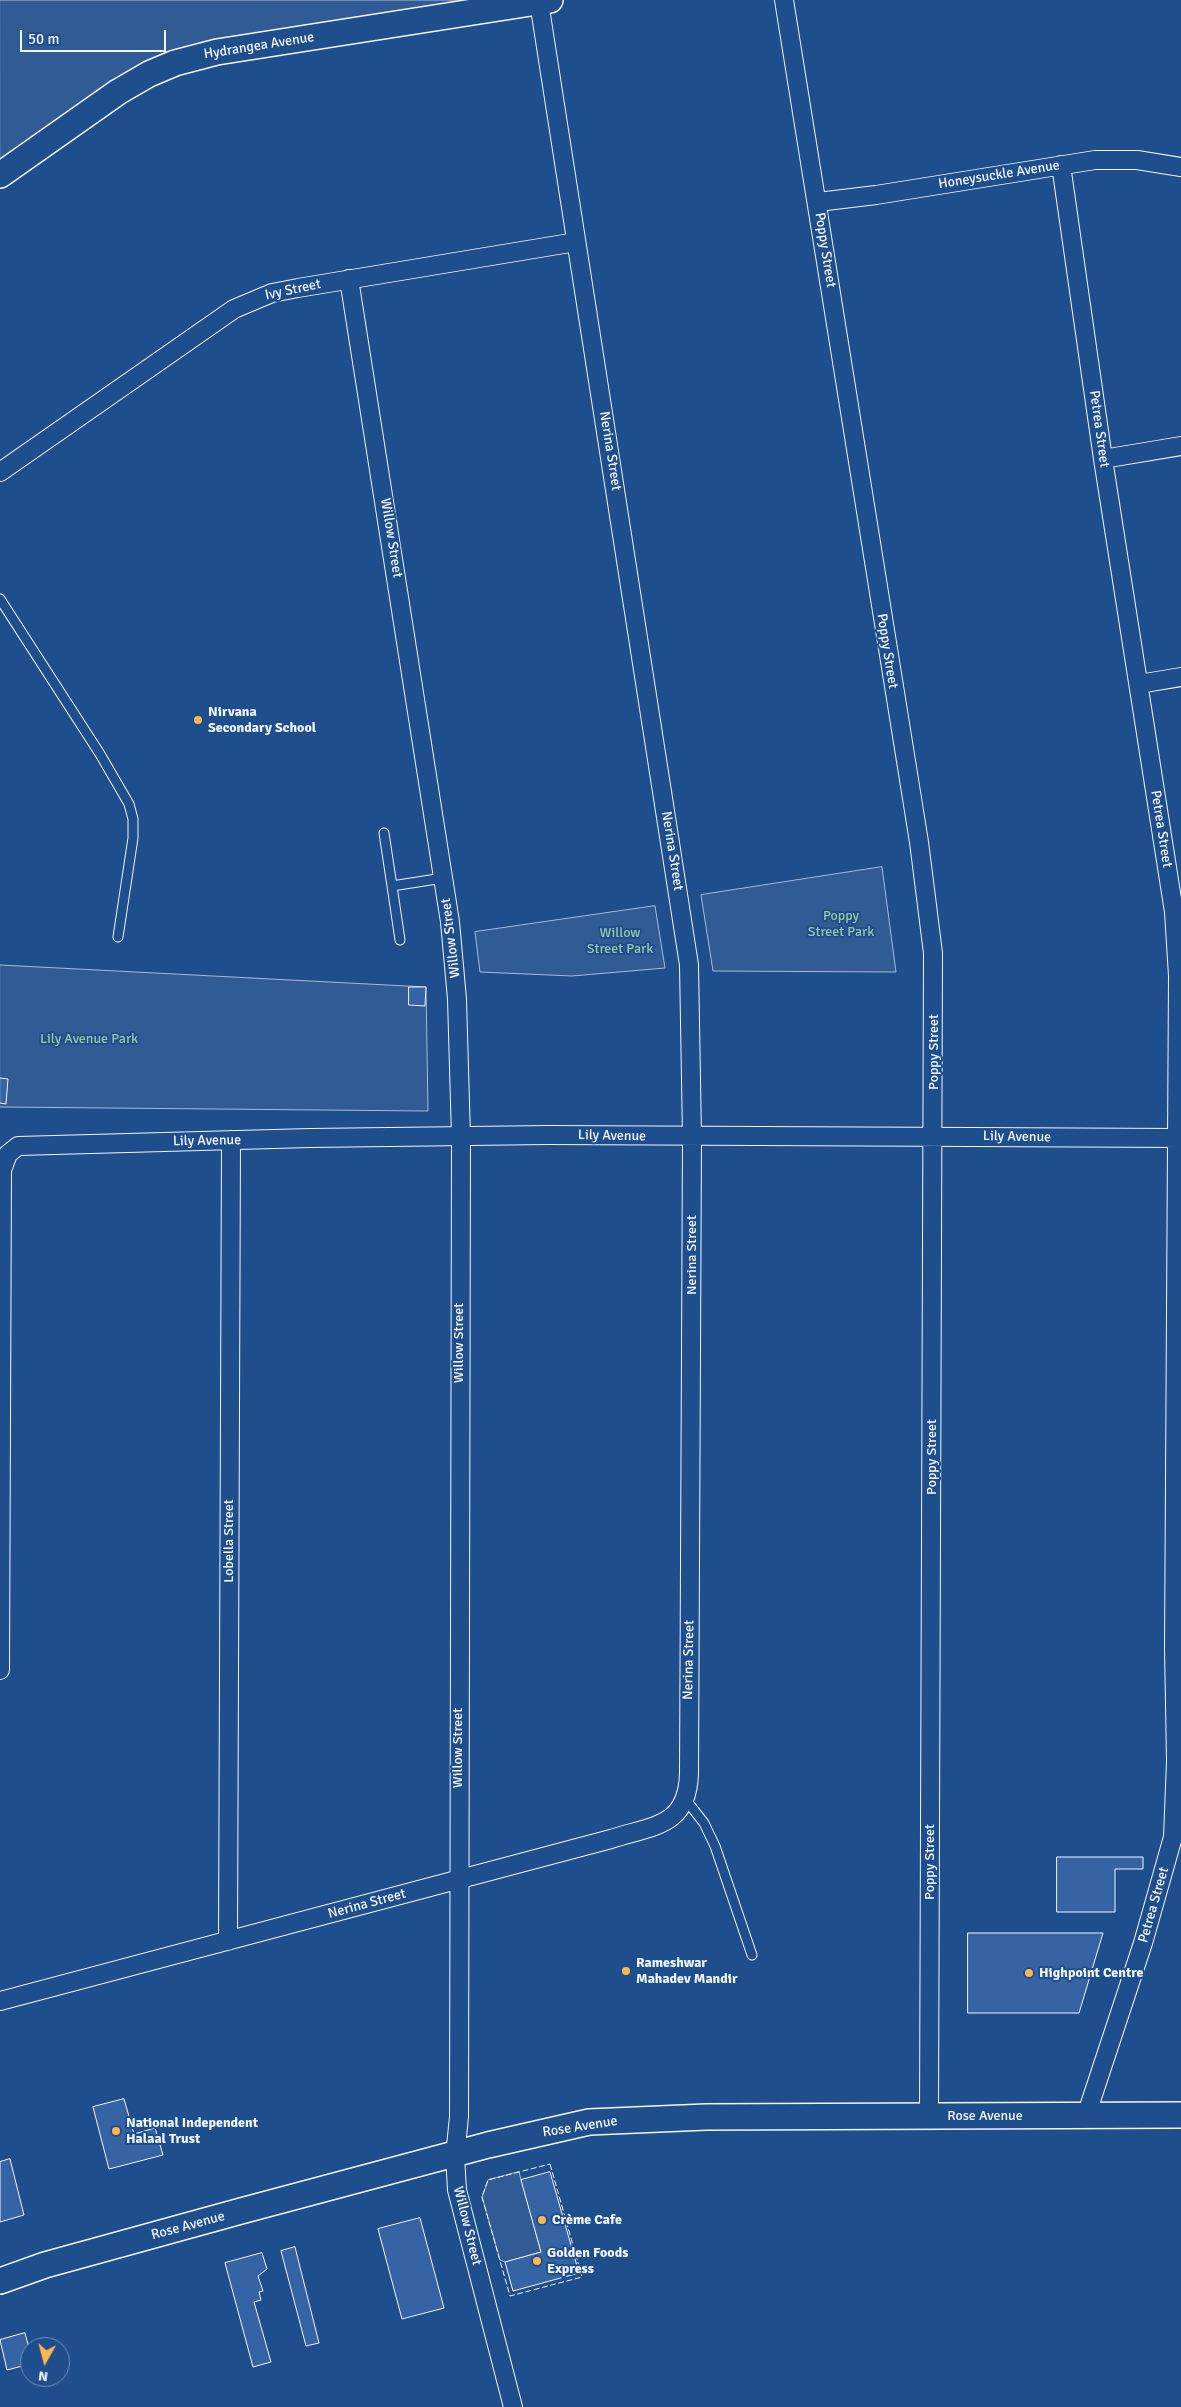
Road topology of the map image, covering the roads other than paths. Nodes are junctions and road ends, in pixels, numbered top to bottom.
1 (784, 0) edge
2 (545, 1) edge
3 (1061, 165) junction
4 (1181, 167) edge
5 (0, 175) edge
6 (818, 202) junction
7 (576, 242) junction
8 (349, 279) junction
9 (1181, 446) edge
10 (1103, 459) junction
11 (0, 472) edge
12 (0, 599) edge
13 (1181, 677) edge
14 (1139, 684) junction
15 (384, 833) dead end
16 (443, 878) junction
17 (392, 886) junction
18 (1177, 911) edge
19 (118, 937) dead end
20 (400, 940) dead end
21 (933, 1136) junction
22 (461, 1137) junction
23 (692, 1137) junction
24 (1178, 1138) edge
25 (231, 1140) junction
26 (0, 1615) edge
27 (1177, 1648) edge
28 (0, 1670) edge
29 (686, 1800) junction
30 (1177, 1839) edge
31 (458, 1880) junction
32 (228, 1941) junction
33 (752, 1955) dead end
34 (0, 2000) edge
35 (1181, 2115) edge
36 (929, 2116) junction
37 (1086, 2116) junction
38 (454, 2156) junction
39 (0, 2281) edge
40 (513, 2407) edge

1 - 6 street, Poppy Street
2 - 5 street, Hydrangea Avenue
2 - 7 street, Nerina Street
3 - 4 street, Honeysuckle Avenue
3 - 6 street, Honeysuckle Avenue
3 - 10 street, Petrea Street
6 - 21 street, Poppy Street
7 - 8 street, Ivy Street
7 - 23 street, Nerina Street
8 - 11 street, Ivy Street
8 - 16 street, Willow Street
9 - 10 street
10 - 14 street, Petrea Street
12 - 19 lane
13 - 14 street
14 - 18 street, Petrea Street
15 - 17 lane
16 - 17 lane
16 - 22 street, Willow Street
17 - 20 lane
18 - 24 street, Petrea Street
21 - 23 street, Lily Avenue
21 - 24 street, Lily Avenue
21 - 36 street, Poppy Street
22 - 23 street, Lily Avenue
22 - 25 street, Lily Avenue
22 - 31 street, Willow Street
23 - 29 street, Nerina Street
24 - 27 street, Petrea Street
25 - 26 street, Lily Avenue
25 - 32 street, Lobella Street
26 - 28 street
27 - 30 street, Petrea Street
29 - 31 street, Nerina Street
29 - 33 lane
30 - 37 street, Petrea Street
31 - 32 street, Nerina Street
31 - 38 street, Willow Street
32 - 34 street, Nerina Street
35 - 37 street, Rose Avenue
36 - 37 street, Rose Avenue
36 - 38 street, Rose Avenue
38 - 39 street, Rose Avenue
38 - 40 street, Willow Street

